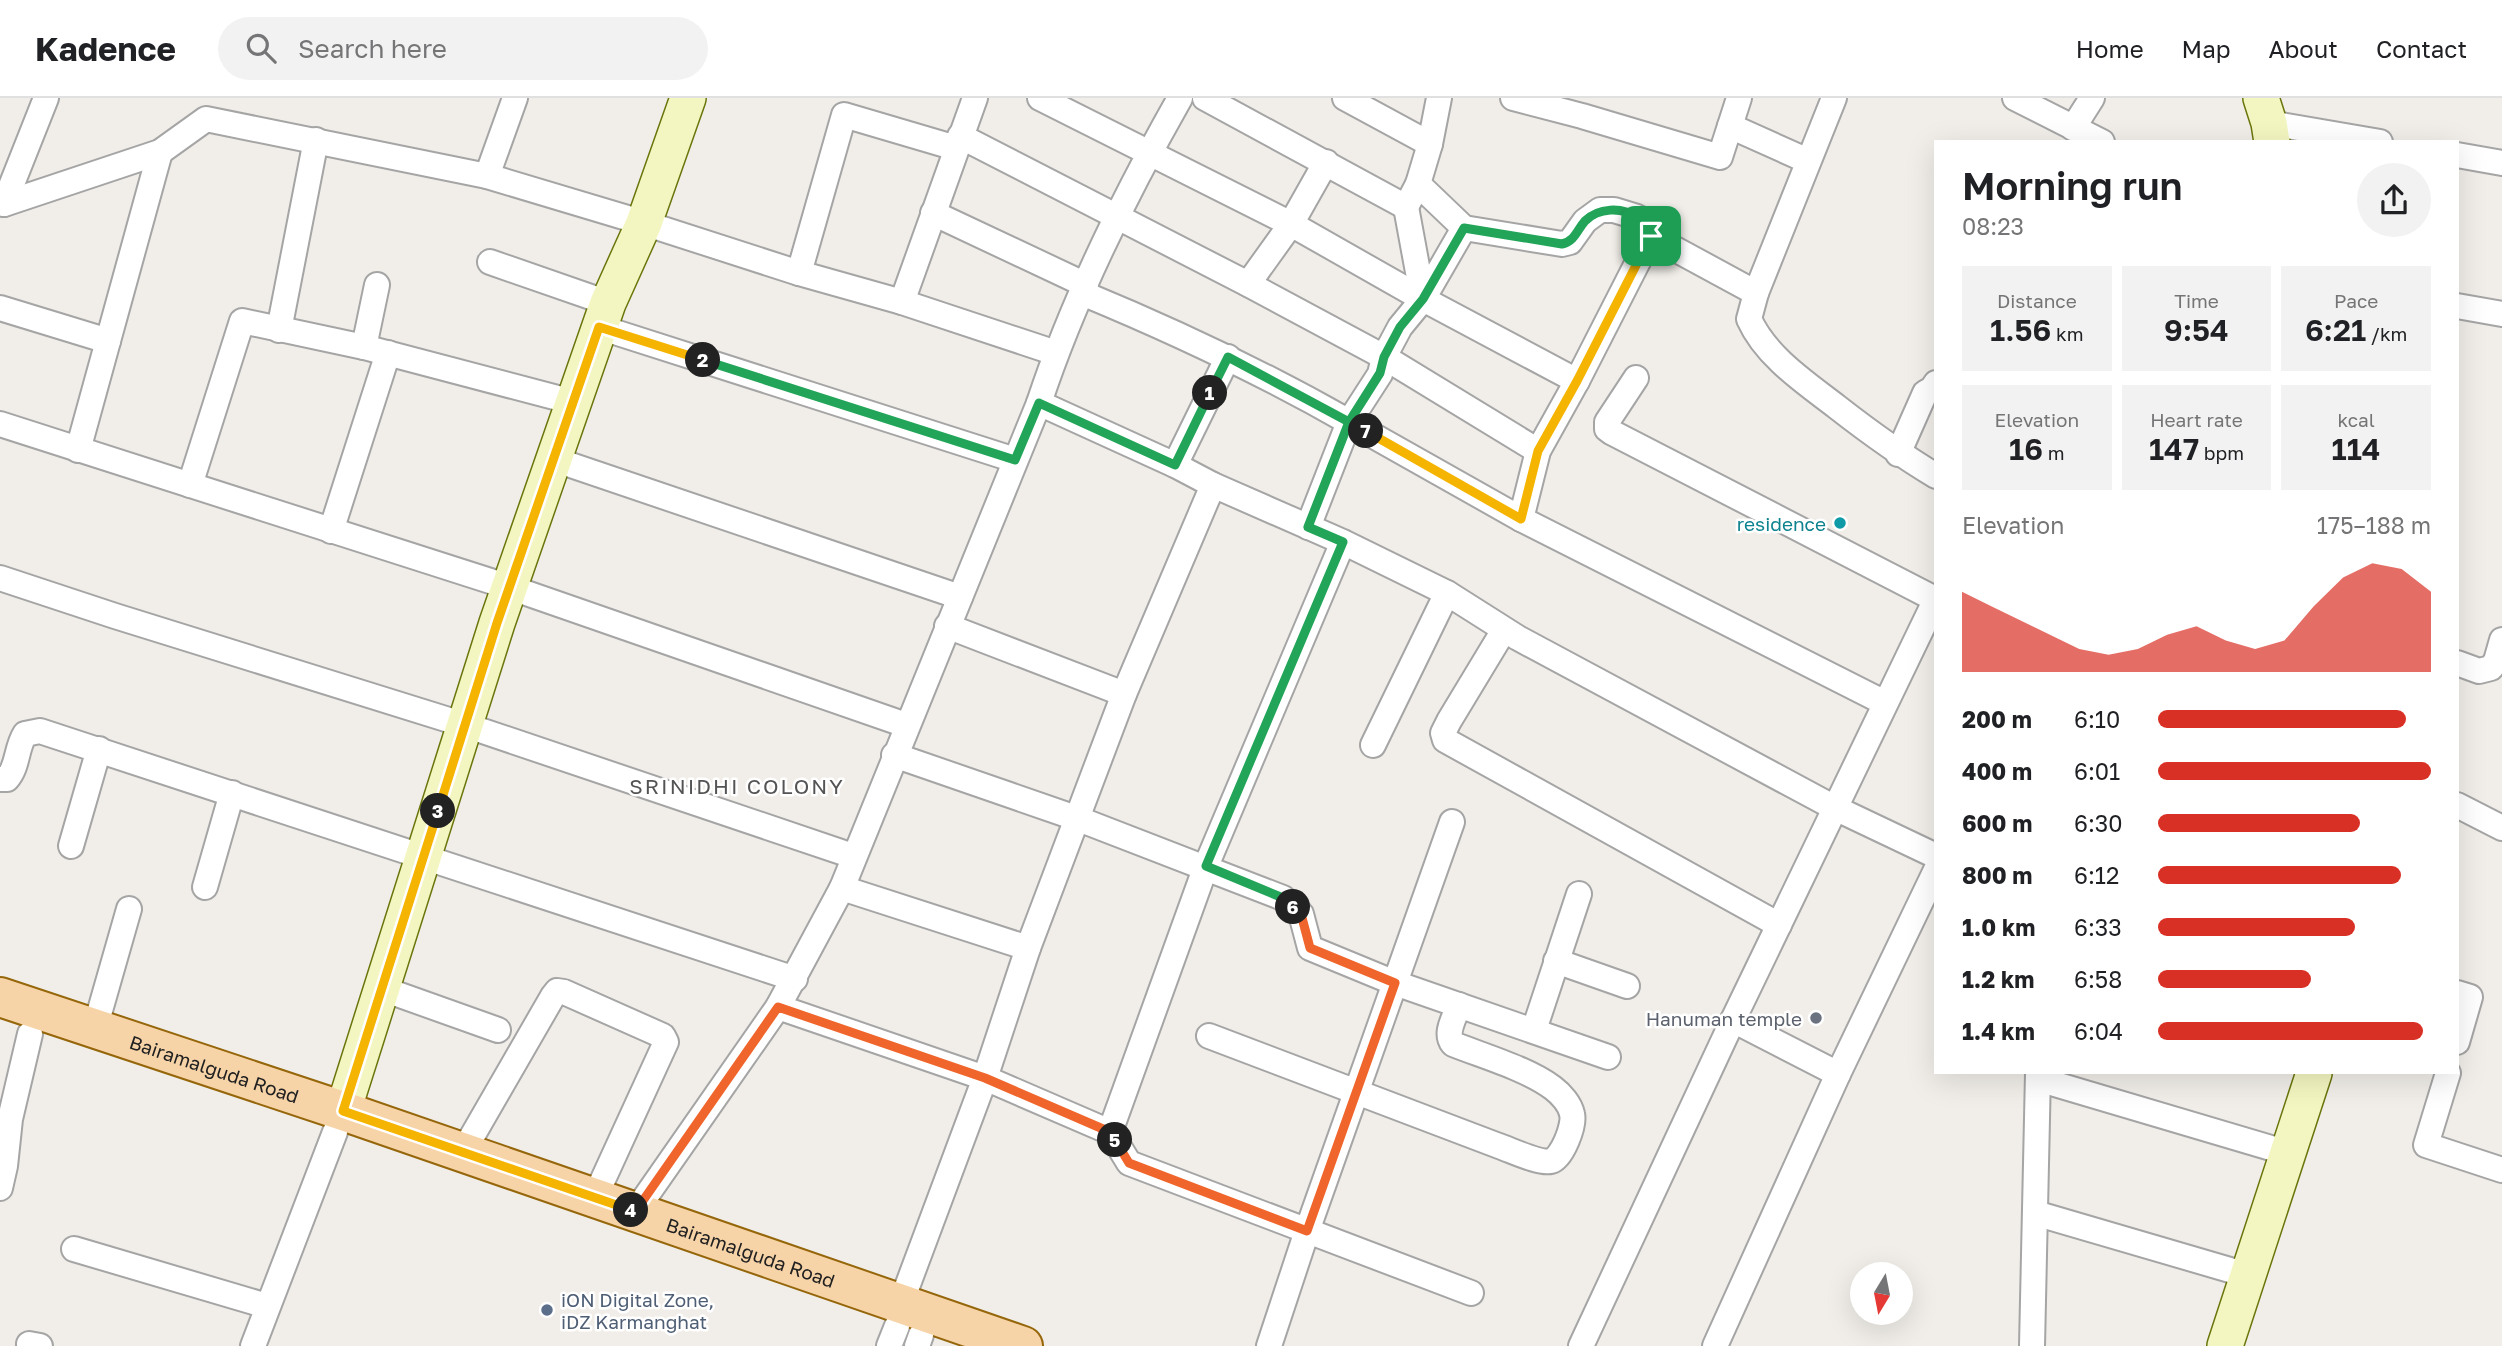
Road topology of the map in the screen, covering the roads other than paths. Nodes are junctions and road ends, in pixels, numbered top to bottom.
1 (46, 98) edge
2 (516, 98) edge
3 (688, 98) edge
4 (975, 98) edge
5 (1040, 98) edge
6 (1181, 98) edge
7 (1205, 98) edge
8 (1345, 98) edge
9 (1438, 98) edge
10 (1513, 98) edge
11 (1740, 98) edge
12 (1834, 98) edge
13 (2015, 98) edge
14 (2092, 98) edge
15 (210, 108) edge
16 (2268, 121) edge
17 (1730, 125) junction
18 (2073, 128) junction
19 (2098, 140) edge
20 (2369, 140) edge
21 (316, 141) junction
22 (958, 142) junction
23 (1430, 144) junction
24 (160, 152) junction
25 (1150, 152) junction
26 (2459, 155) edge
27 (1808, 161) junction
28 (1326, 162) junction
29 (2502, 163) edge
30 (488, 176) junction
31 (1418, 184) junction
32 (2, 204) edge
33 (1406, 207) junction
34 (933, 213) junction
35 (1118, 216) junction
36 (645, 223) junction
37 (1291, 224) junction
38 (1464, 228) junction
39 (1651, 236) junction
40 (490, 262) dead end
41 (799, 273) junction
42 (1248, 284) junction
43 (377, 285) dead end
44 (1084, 289) junction
45 (1756, 293) junction
46 (1423, 299) junction
47 (902, 302) junction
48 (2459, 306) edge
49 (0, 308) edge
50 (2502, 314) edge
51 (604, 315) junction
52 (279, 330) junction
53 (108, 341) junction
54 (364, 347) junction
55 (388, 353) junction
56 (1056, 353) junction
57 (1228, 357) junction
58 (1384, 357) junction
59 (1636, 378) dead end
60 (1577, 381) junction
61 (1934, 386) edge
62 (573, 402) junction
63 (1039, 403) junction
64 (1349, 422) junction
65 (0, 424) edge
66 (78, 450) junction
67 (1538, 451) junction
68 (1898, 454) junction
69 (553, 459) junction
70 (1015, 460) junction
71 (1175, 465) junction
72 (1934, 476) edge
73 (190, 485) junction
74 (1213, 485) junction
75 (1521, 519) junction
76 (1308, 527) junction
77 (331, 531) junction
78 (1343, 542) junction
79 (0, 578) edge
80 (509, 587) junction
81 (1447, 593) junction
82 (960, 597) junction
83 (1934, 598) edge
84 (1934, 601) edge
85 (947, 626) junction
86 (1504, 630) junction
87 (2502, 640) edge
88 (2459, 664) edge
89 (1124, 694) junction
90 (1885, 703) junction
91 (465, 725) junction
92 (906, 725) junction
93 (1373, 745) dead end
94 (99, 749) junction
95 (894, 754) junction
96 (0, 779) edge
97 (232, 793) junction
98 (2459, 806) edge
99 (1835, 808) junction
100 (1076, 818) junction
101 (1452, 822) dead end
102 (2502, 828) edge
103 (71, 846) dead end
104 (1934, 855) edge
105 (424, 856) junction
106 (853, 856) junction
107 (1206, 866) junction
108 (1934, 874) edge
109 (205, 887) dead end
110 (842, 888) junction
111 (1579, 894) dead end
112 (129, 909) dead end
113 (1779, 925) junction
114 (1028, 948) junction
115 (1556, 961) junction
116 (795, 979) junction
117 (1395, 983) junction
118 (1627, 986) dead end
119 (383, 989) junction
120 (2459, 994) edge
121 (0, 998) edge
122 (1459, 1005) junction
123 (778, 1007) junction
124 (1733, 1020) junction
125 (95, 1028) junction
126 (15, 1029) edge
127 (498, 1030) dead end
128 (1534, 1030) junction
129 (2459, 1035) edge
130 (1209, 1036) dead end
131 (1608, 1057) dead end
132 (1838, 1074) junction
133 (2314, 1074) edge
134 (2448, 1074) edge
135 (2038, 1076) edge
136 (985, 1078) junction
137 (1356, 1093) junction
138 (339, 1122) junction
139 (1110, 1132) junction
140 (463, 1152) junction
141 (2288, 1153) junction
142 (2502, 1170) edge
143 (0, 1188) edge
144 (595, 1198) junction
145 (635, 1212) junction
146 (2035, 1213) junction
147 (1307, 1231) junction
148 (74, 1249) dead end
149 (2247, 1275) junction
150 (1471, 1293) dead end
151 (267, 1306) junction
152 (913, 1334) edge
153 (253, 1346) edge
154 (1023, 1346) edge
155 (1269, 1346) edge
156 (1581, 1346) edge
157 (1715, 1346) edge
158 (2032, 1346) edge
159 (2225, 1346) edge

1 - 32 street
2 - 30 street
3 - 36 street
4 - 22 street
5 - 25 street
6 - 25 street
7 - 28 street
8 - 23 street
9 - 23 street
10 - 17 street
11 - 17 street
12 - 27 street
13 - 18 street
14 - 18 street
15 - 21 street
15 - 24 street
16 - 20 street
17 - 27 street
18 - 19 street
21 - 30 street
21 - 52 street
22 - 34 street
22 - 35 street
22 - 41 street
23 - 31 street
24 - 32 street
24 - 53 street
25 - 35 street
25 - 37 street
26 - 29 street
27 - 45 street
28 - 33 street
28 - 37 street
30 - 36 street
31 - 33 street
31 - 38 street
33 - 46 street
34 - 44 street
34 - 47 street
35 - 42 street
35 - 44 street
36 - 41 street
36 - 51 street
37 - 42 street
37 - 46 street
38 - 39 street
38 - 46 street
39 - 45 street
39 - 60 street
40 - 51 street
41 - 47 street
42 - 58 street
43 - 54 street
44 - 56 street
44 - 57 street
45 - 68 street
46 - 58 street
46 - 60 street
47 - 56 street
48 - 50 street
49 - 53 street
51 - 62 street
51 - 70 street
52 - 54 street
52 - 73 street
53 - 66 street
54 - 55 street
55 - 62 street
55 - 77 street
56 - 63 street
57 - 64 street
57 - 71 street
58 - 64 street
58 - 67 street
59 - 83 street
60 - 67 street
61 - 68 street
62 - 69 street
63 - 70 street
63 - 71 street
64 - 75 street
64 - 76 street
65 - 66 street
66 - 73 street
67 - 75 street
68 - 72 street
69 - 80 street
69 - 82 street
70 - 82 street
71 - 74 street
73 - 77 street
74 - 76 street
74 - 89 street
75 - 90 street
76 - 78 street
77 - 80 street
78 - 81 street
78 - 107 street
79 - 91 street
80 - 91 street
80 - 92 street
81 - 86 street
81 - 93 street
82 - 85 street
84 - 90 street
85 - 89 street
85 - 92 street
86 - 99 street
86 - 113 street
87 - 88 street
89 - 100 street
90 - 99 street
91 - 105 street
91 - 106 street
92 - 95 street
94 - 96 street
94 - 97 street
94 - 103 street
95 - 100 street
95 - 106 street
97 - 105 street
97 - 109 street
98 - 102 street
99 - 104 street
99 - 113 street
100 - 107 street
100 - 114 street
101 - 117 street
105 - 116 street
105 - 119 street
106 - 110 street
107 - 117 street
107 - 139 street
108 - 132 street
110 - 114 street
110 - 116 street
111 - 115 street
112 - 125 street
113 - 124 street
114 - 136 street
115 - 118 street
115 - 128 street
116 - 123 street
117 - 122 street
117 - 137 street
119 - 127 street
119 - 138 street
120 - 129 street
121 - 125 main road, Bairamalguda Road
122 - 128 street
122 - 137 street
123 - 136 street
123 - 145 street
124 - 132 street
124 - 156 street
125 - 138 main road, Bairamalguda Road
126 - 138 main road, Bairamalguda Road
126 - 143 street
128 - 131 street
130 - 137 street
132 - 157 street
133 - 141 street
134 - 142 street
135 - 141 street
135 - 146 street
136 - 139 street
136 - 152 street
137 - 147 street
138 - 140 main road, Bairamalguda Road
138 - 151 street
138 - 152 main road, Bairamalguda Road
139 - 147 street
140 - 144 main road, Bairamalguda Road
140 - 144 street
141 - 149 street
144 - 145 main road, Bairamalguda Road
145 - 152 main road, Bairamalguda Road
146 - 149 street
146 - 158 street
147 - 150 street
147 - 155 street
148 - 151 street
149 - 159 street
151 - 153 street
152 - 154 main road, Bairamalguda Road

